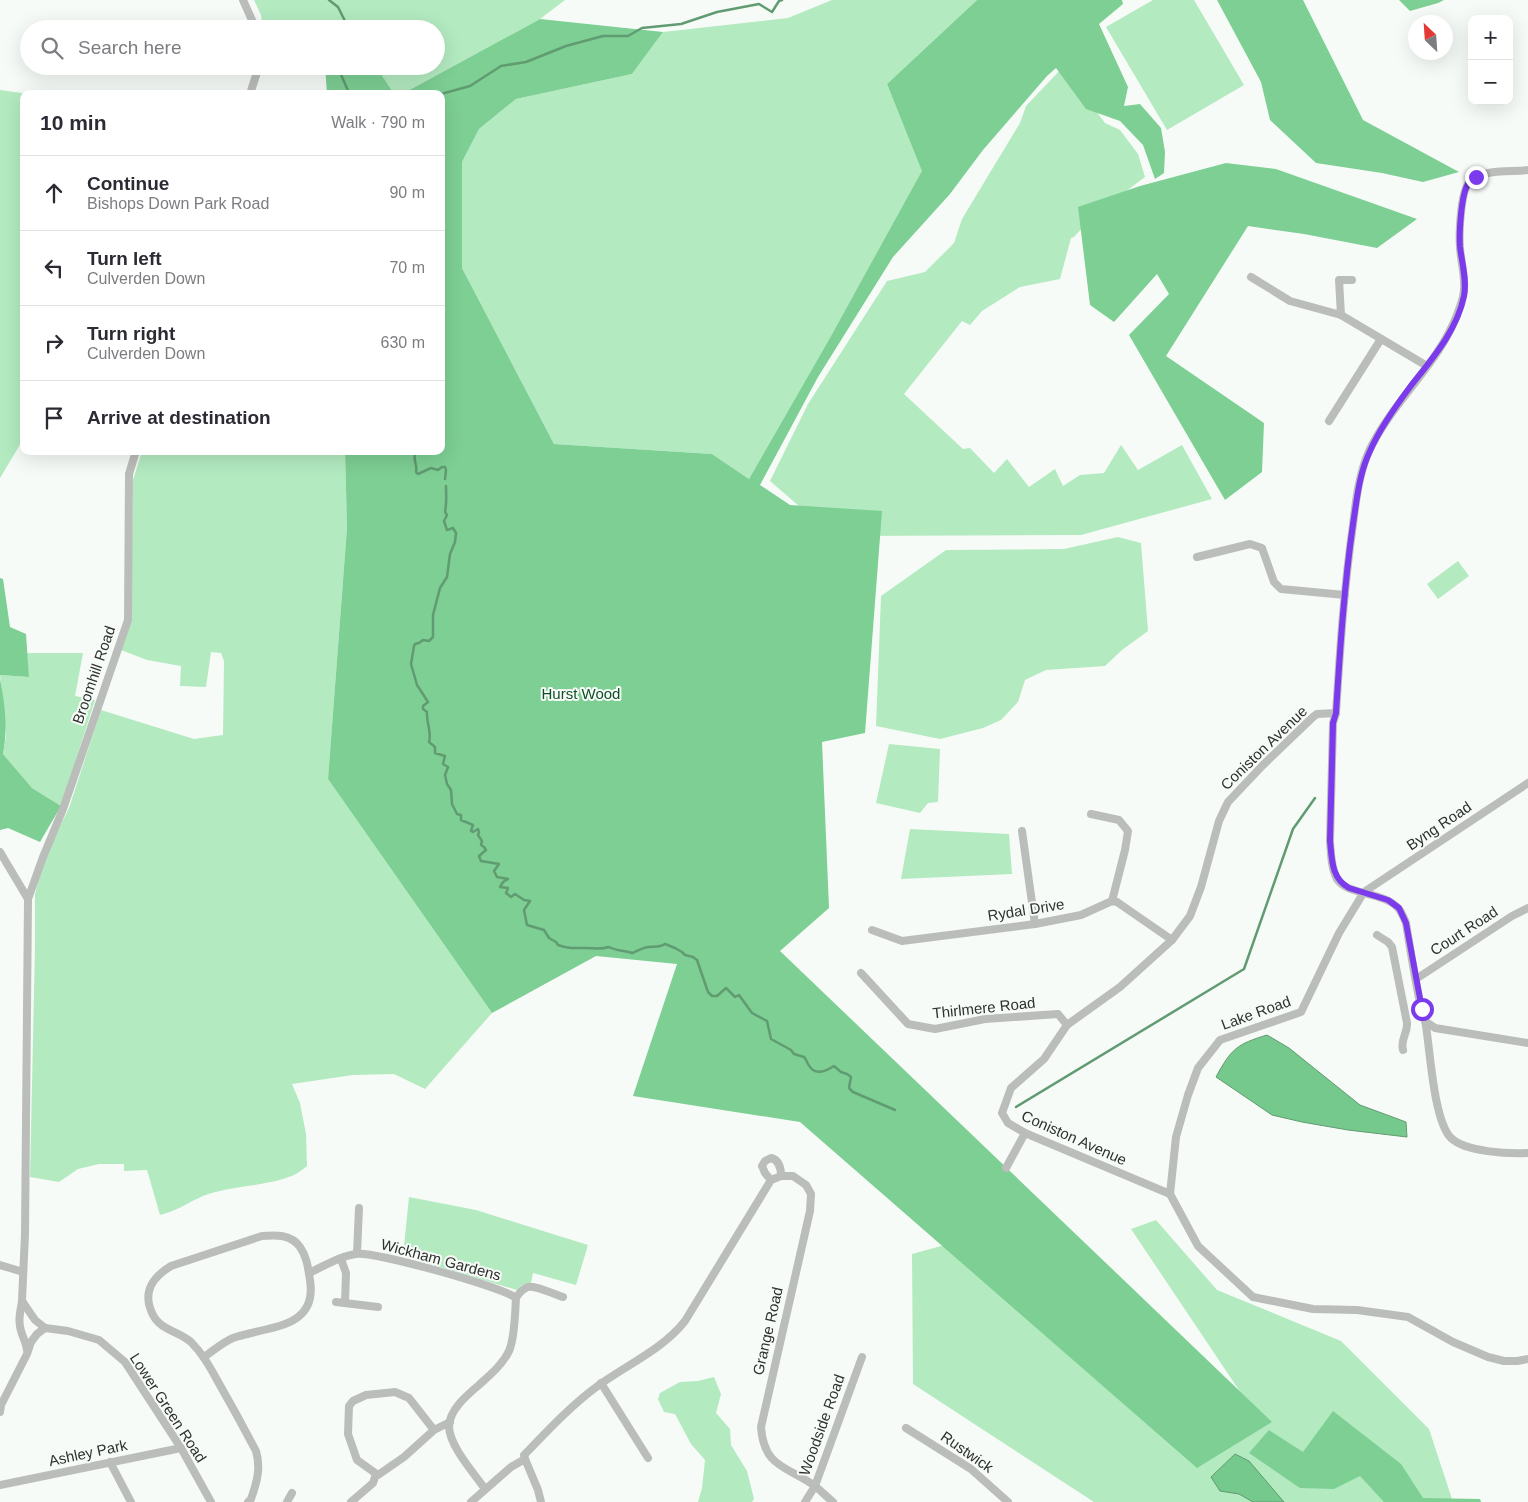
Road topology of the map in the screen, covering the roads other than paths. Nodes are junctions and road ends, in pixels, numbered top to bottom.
1 (242, 0) edge
2 (252, 20) edge
3 (256, 75) edge
4 (251, 90) edge
5 (1528, 170) edge
6 (1251, 277) dead end
7 (1352, 280) dead end
8 (1341, 314) junction
9 (1381, 339) junction
10 (1427, 366) junction
11 (1328, 421) dead end
12 (135, 455) edge
13 (1197, 557) dead end
14 (1345, 595) junction
15 (1336, 713) junction
16 (1528, 783) edge
17 (1091, 814) dead end
18 (1022, 831) dead end
19 (0, 852) edge
20 (1364, 892) junction
21 (28, 899) junction
22 (1112, 901) junction
23 (1528, 908) edge
24 (1034, 924) junction
25 (872, 930) dead end
26 (1376, 935) dead end
27 (1172, 940) junction
28 (861, 973) dead end
29 (1416, 979) junction
30 (1419, 998) junction
31 (1403, 1003) junction
32 (1425, 1021) junction
33 (1066, 1025) junction
34 (1528, 1043) edge
35 (1403, 1050) dead end
36 (1024, 1133) junction
37 (1528, 1153) edge
38 (1006, 1168) dead end
39 (781, 1176) junction
40 (771, 1180) junction
41 (1170, 1194) junction
42 (360, 1208) dead end
43 (356, 1254) junction
44 (341, 1259) junction
45 (0, 1265) edge
46 (23, 1272) junction
47 (309, 1273) junction
48 (563, 1296) dead end
49 (516, 1298) junction
50 (22, 1301) junction
51 (336, 1302) dead end
52 (345, 1303) junction
53 (378, 1307) dead end
54 (45, 1328) junction
55 (27, 1354) junction
56 (204, 1357) junction
57 (862, 1357) dead end
58 (1528, 1359) edge
59 (601, 1383) junction
60 (0, 1407) edge
61 (450, 1422) junction
62 (906, 1428) dead end
63 (434, 1430) junction
64 (181, 1448) junction
65 (648, 1458) dead end
66 (525, 1460) junction
67 (110, 1462) junction
68 (376, 1474) junction
69 (0, 1485) edge
70 (815, 1486) junction
71 (486, 1489) junction
72 (292, 1493) dead end
73 (131, 1502) edge
74 (211, 1502) edge
75 (248, 1502) edge
76 (287, 1502) edge
77 (351, 1502) edge
78 (471, 1502) edge
79 (541, 1502) edge
80 (805, 1502) edge
81 (833, 1502) edge
82 (1008, 1502) edge

1 - 2 street
3 - 4 street
5 - 10 street
6 - 8 street
7 - 8 street
8 - 9 street
9 - 10 street
9 - 11 street
10 - 14 street
12 - 21 street, Broomhill Road
13 - 14 street
14 - 15 street
15 - 20 street
15 - 27 street, Coniston Avenue
16 - 20 street, Byng Road
17 - 22 street
18 - 24 street
19 - 21 street
20 - 29 street
20 - 41 street, Lake Road
21 - 46 street
22 - 24 street, Rydal Drive
22 - 27 street
23 - 29 street, Court Road
24 - 25 street, Rydal Drive
26 - 31 street
27 - 33 street, Coniston Avenue
28 - 33 street, Thirlmere Road
29 - 30 street
30 - 31 street
30 - 32 street
31 - 35 street
32 - 34 street
32 - 37 street
33 - 36 street, Coniston Avenue
36 - 38 street
36 - 41 street, Coniston Avenue
39 - 40 street
39 - 40 street
39 - 70 street, Grange Road
40 - 59 street
41 - 58 street
42 - 43 street
43 - 44 street
43 - 49 street, Wickham Gardens
44 - 47 street
44 - 52 street
45 - 46 street
46 - 50 street
47 - 56 street
47 - 56 street
48 - 49 street
49 - 61 street
50 - 54 street
50 - 55 street
51 - 52 street
52 - 53 street
54 - 55 street
54 - 64 street, Lower Green Road
55 - 60 street
56 - 75 street
57 - 70 street, Woodside Road
59 - 65 street
59 - 66 street
61 - 63 street
61 - 71 street
62 - 82 street, Rustwick
63 - 68 street
63 - 68 street
64 - 67 street, Ashley Park
64 - 74 street, Lower Green Road
66 - 71 street
66 - 79 street
67 - 69 street, Ashley Park
67 - 73 street
68 - 77 street
70 - 80 street, Woodside Road
70 - 81 street, Grange Road
71 - 78 street
72 - 76 street

